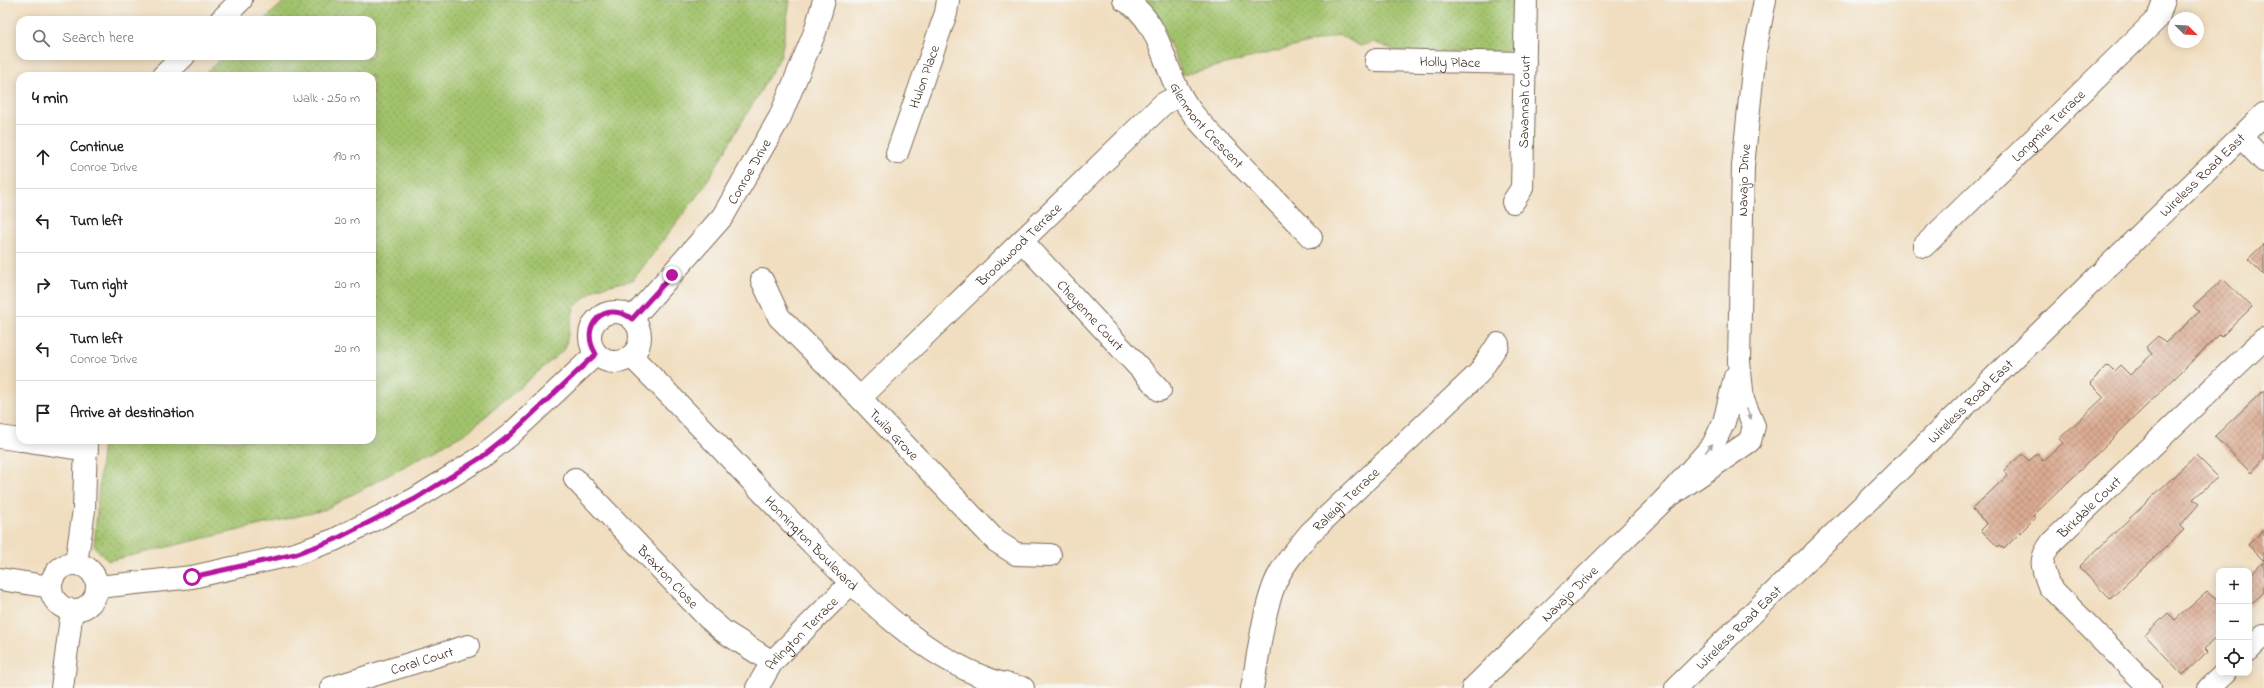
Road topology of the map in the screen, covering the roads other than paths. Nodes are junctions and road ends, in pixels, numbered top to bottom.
1 (241, 0) edge
2 (824, 0) edge
3 (948, 0) edge
4 (1124, 0) edge
5 (1526, 0) edge
6 (1766, 0) edge
7 (2164, 0) edge
8 (225, 16) edge
9 (180, 60) edge
10 (1376, 60) dead end
11 (1525, 63) junction
12 (167, 72) edge
13 (1180, 95) junction
14 (2264, 114) edge
15 (2241, 137) junction
16 (897, 153) dead end
17 (2264, 161) edge
18 (1513, 202) dead end
19 (1311, 237) dead end
20 (1022, 241) junction
21 (1924, 246) dead end
22 (762, 280) dead end
23 (632, 319) junction
24 (2264, 339) edge
25 (1498, 344) dead end
26 (596, 354) junction
27 (631, 356) junction
28 (1739, 362) junction
29 (1160, 390) dead end
30 (860, 398) junction
31 (0, 437) edge
32 (16, 439) edge
33 (73, 444) edge
34 (86, 445) edge
35 (575, 479) dead end
36 (1665, 499) junction
37 (1050, 555) dead end
38 (76, 563) junction
39 (0, 579) edge
40 (851, 583) junction
41 (51, 586) junction
42 (98, 587) junction
43 (72, 610) junction
44 (2264, 635) edge
45 (468, 646) dead end
46 (2252, 647) edge
47 (772, 662) junction
48 (2222, 676) edge
49 (62, 688) edge
50 (330, 688) edge
51 (757, 688) edge
52 (1023, 688) edge
53 (1252, 688) edge
54 (1473, 688) edge
55 (1676, 688) edge
56 (2150, 688) edge
57 (2209, 688) edge

1 - 8 street
2 - 23 street, Conroe Drive
3 - 16 street, Hulon Place
4 - 13 street, Glenmont Crescent
5 - 11 street, Savannah Court
6 - 28 street, Navajo Drive
7 - 21 street, Longmire Terrace
9 - 12 street
10 - 11 street, Holly Place
11 - 18 street, Savannah Court
13 - 19 street, Glenmont Crescent
13 - 20 street, Brookwood Terrace
14 - 15 street, Wireless Road East
15 - 17 street
15 - 55 street, Wireless Road East
20 - 29 street, Cheyenne Court
20 - 30 street, Brookwood Terrace
22 - 30 street, Twila Grove
23 - 26 street
23 - 27 street
24 - 56 street, Birkdale Court
25 - 53 street, Raleigh Terrace
26 - 27 street
26 - 42 street
27 - 40 street, Honnington Boulevard
36 -> 28 street, Navajo Drive
28 -> 36 street, Navajo Drive
30 - 37 street, Twila Grove
31 - 32 street
33 - 34 street
34 - 38 street
35 - 47 street, Braxton Close
36 - 54 street, Navajo Drive
38 - 41 street
38 - 42 street
39 - 41 street
40 - 47 street, Arlington Terrace
40 - 52 street, Honnington Boulevard
41 - 43 street
42 - 43 street
43 - 49 street
44 - 46 street
45 - 50 street, Coral Court
47 - 51 street, Arlington Terrace
48 - 57 street

